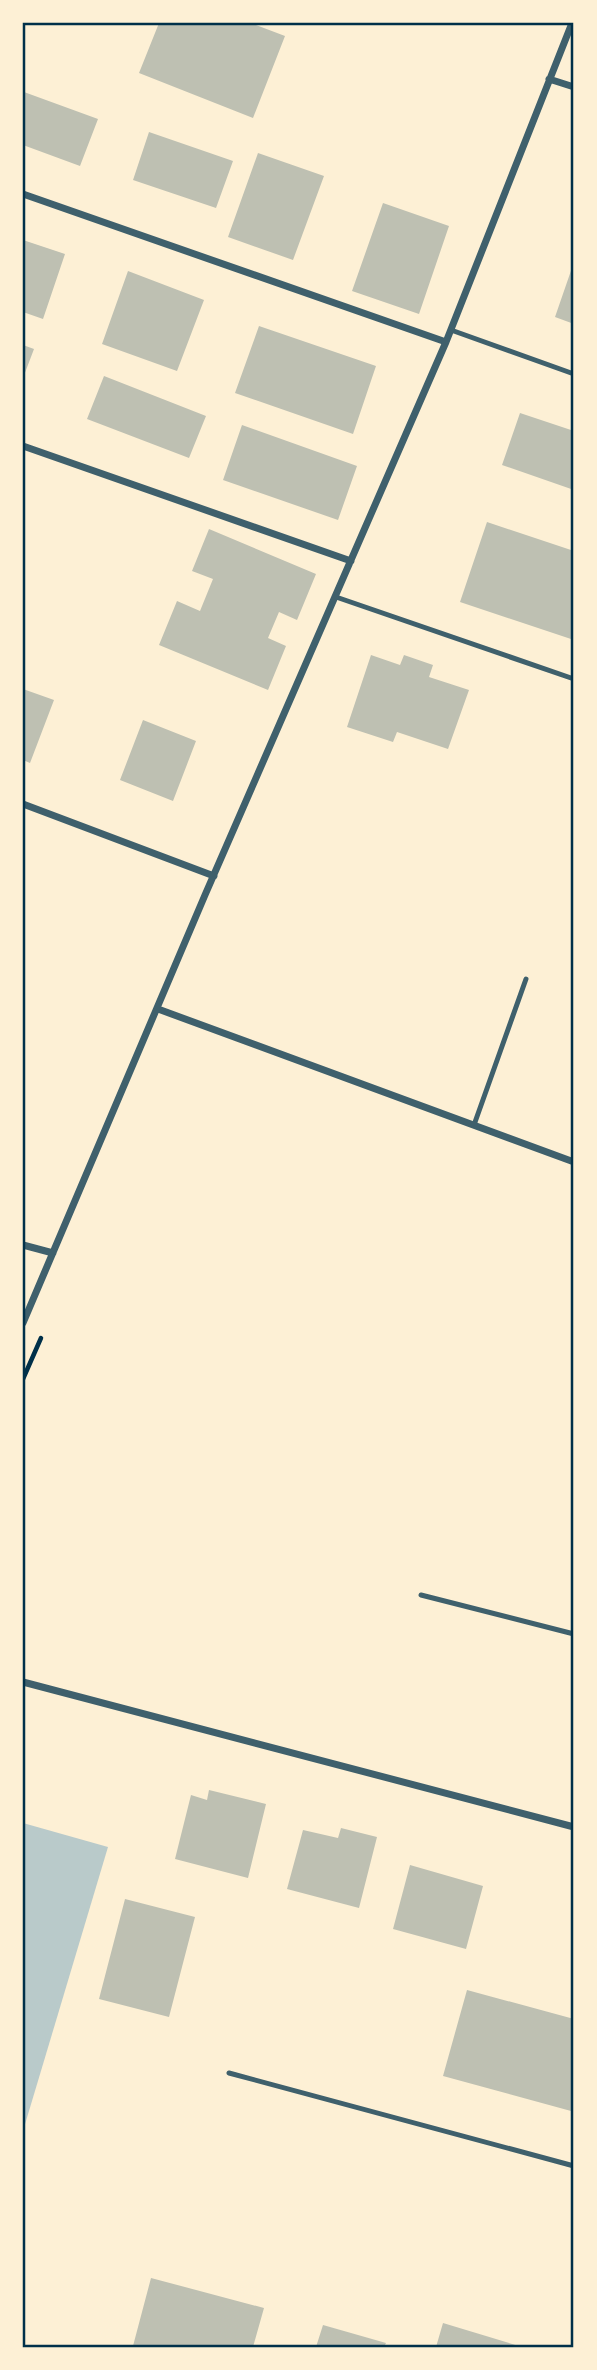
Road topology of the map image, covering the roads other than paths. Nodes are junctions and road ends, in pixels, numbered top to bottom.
1 (572, 23) edge
2 (549, 79) junction
3 (574, 87) edge
4 (23, 194) edge
5 (451, 330) junction
6 (446, 342) junction
7 (574, 374) edge
8 (23, 446) edge
9 (351, 561) junction
10 (336, 597) junction
11 (574, 679) edge
12 (23, 804) edge
13 (214, 876) junction
14 (526, 979) dead end
15 (158, 1009) junction
16 (474, 1125) junction
17 (574, 1161) edge
18 (23, 1245) edge
19 (53, 1254) junction
20 (23, 1323) edge
21 (421, 1595) dead end
22 (574, 1634) edge
23 (23, 1682) edge
24 (574, 1827) edge
25 (229, 2073) dead end
26 (574, 2166) edge

1 - 2 street
2 - 3 street
2 - 5 street
4 - 6 street
5 - 6 street
5 - 7 lane
6 - 9 street
8 - 9 street
9 - 10 street
10 - 11 lane
10 - 13 street
12 - 13 street
13 - 15 street
14 - 16 lane
15 - 16 street
15 - 19 street
16 - 17 street
18 - 19 street
19 - 20 street
21 - 22 lane
23 - 24 street
25 - 26 lane

